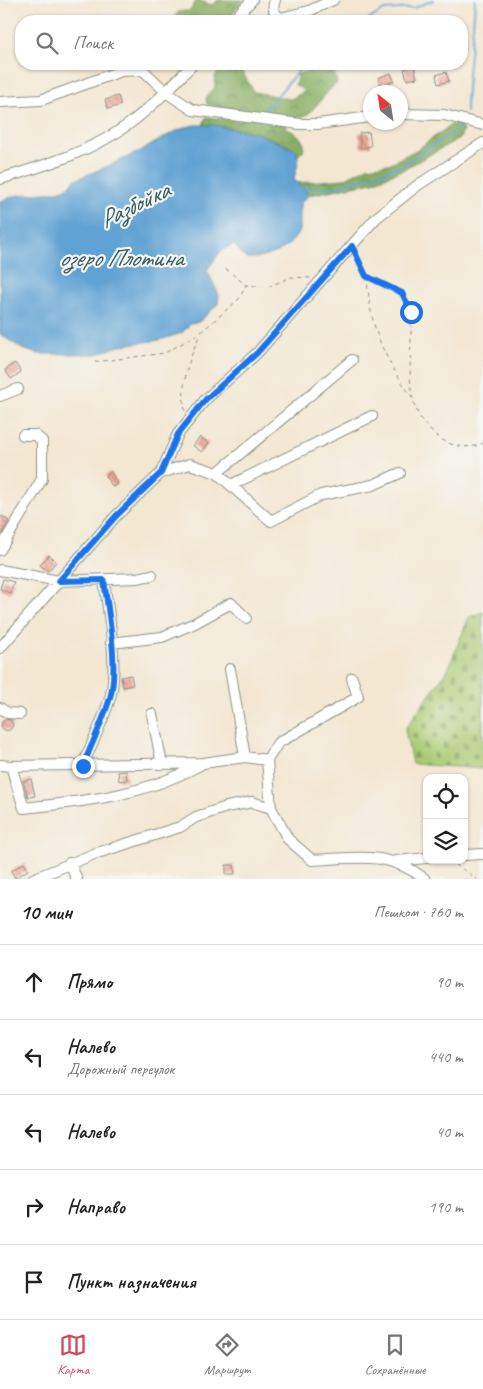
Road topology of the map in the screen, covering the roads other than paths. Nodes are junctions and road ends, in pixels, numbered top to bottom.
1 (252, 0) edge
2 (275, 0) edge
3 (333, 0) edge
4 (238, 15) edge
5 (276, 15) edge
6 (292, 15) edge
7 (188, 70) edge
8 (167, 93) junction
9 (0, 102) edge
10 (408, 114) edge
11 (363, 118) edge
12 (483, 125) edge
13 (483, 143) edge
14 (0, 179) edge
15 (352, 360) dead end
16 (18, 389) dead end
17 (0, 396) edge
18 (372, 416) dead end
19 (23, 435) dead end
20 (161, 473) junction
21 (217, 473) junction
22 (400, 473) dead end
23 (231, 486) junction
24 (0, 550) edge
25 (0, 570) edge
26 (152, 575) dead end
27 (104, 580) junction
28 (59, 581) junction
29 (246, 618) dead end
30 (111, 644) junction
31 (0, 648) edge
32 (230, 669) dead end
33 (352, 678) dead end
34 (0, 708) edge
35 (20, 714) dead end
36 (152, 714) dead end
37 (245, 757) junction
38 (267, 760) junction
39 (203, 763) junction
40 (162, 764) junction
41 (0, 765) edge
42 (11, 766) junction
43 (83, 766) junction
44 (271, 808) junction
45 (483, 854) edge
46 (468, 855) edge
47 (423, 858) edge
48 (394, 861) junction
49 (69, 864) junction
50 (33, 879) edge
51 (77, 879) edge
52 (425, 879) edge

1 - 4 street
2 - 5 street
3 - 6 street
7 - 8 street
8 - 9 street
8 - 11 street
8 - 14 street
10 - 12 street
13 - 20 street
15 - 21 street
16 - 17 street
18 - 23 street
19 - 24 street
20 - 21 street
20 - 28 street
21 - 23 street
22 - 23 street
25 - 28 street
26 - 27 street
27 - 28 street
27 - 30 street
28 - 31 street
29 - 30 street
30 - 43 street
32 - 37 street
33 - 38 street
34 - 35 street
36 - 40 street
37 - 38 street
37 - 39 street
38 - 44 street
39 - 40 street
39 - 42 street
40 - 43 street
41 - 42 street
42 - 43 street
44 - 48 street
44 - 49 street
45 - 46 street
47 - 48 street
48 - 52 street
49 - 50 street
49 - 51 street

